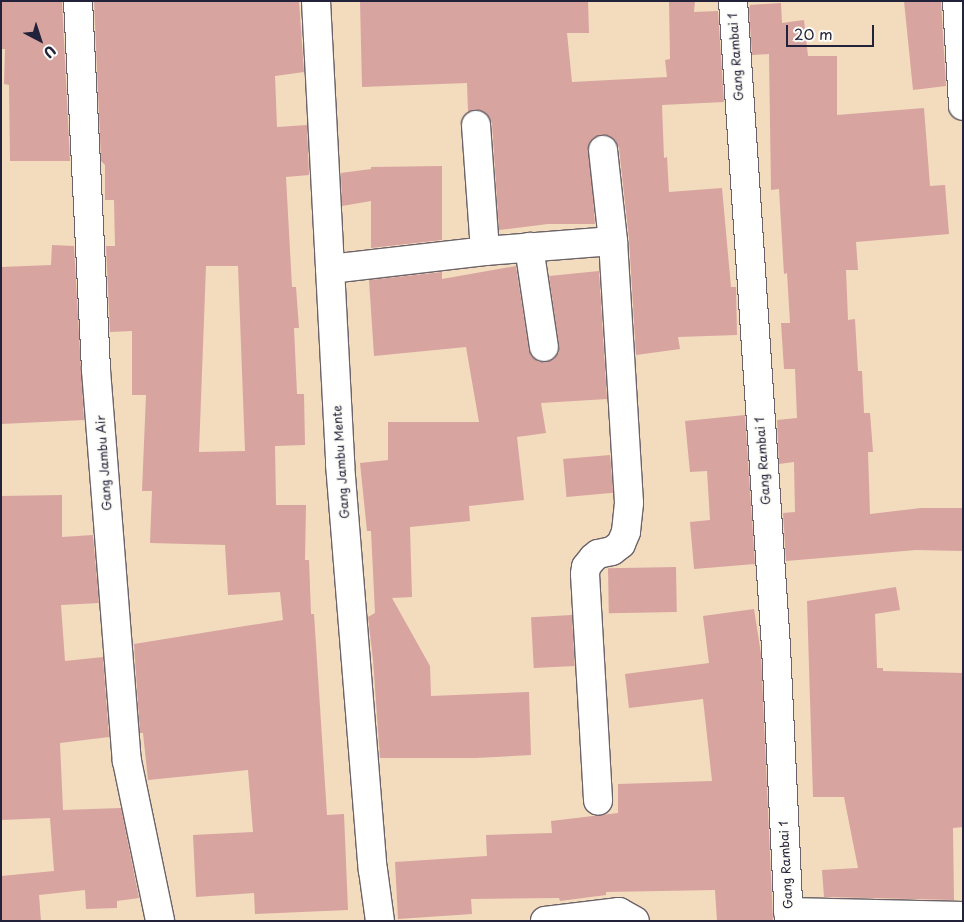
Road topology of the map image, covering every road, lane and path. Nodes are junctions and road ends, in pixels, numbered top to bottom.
1 (78, 1) edge
2 (316, 1) edge
3 (733, 1) edge
4 (957, 1) edge
5 (963, 106) edge
6 (476, 125) dead end
7 (603, 150) dead end
8 (613, 241) junction
9 (529, 248) junction
10 (485, 251) junction
11 (330, 269) junction
12 (544, 347) dead end
13 (598, 800) dead end
14 (789, 916) edge
15 (963, 916) edge
16 (160, 921) edge
17 (380, 921) edge
18 (545, 921) edge
19 (635, 921) edge

1 - 16 street, Gang Jambu Air
2 - 11 street, Gang Jambu Mente
3 - 14 street, Gang Rambai 1
4 - 5 street
6 - 10 street
7 - 8 street
8 - 9 street
8 - 13 street
9 - 10 street
9 - 12 street
10 - 11 street
11 - 17 street, Gang Jambu Mente
14 - 15 street
18 - 19 street

